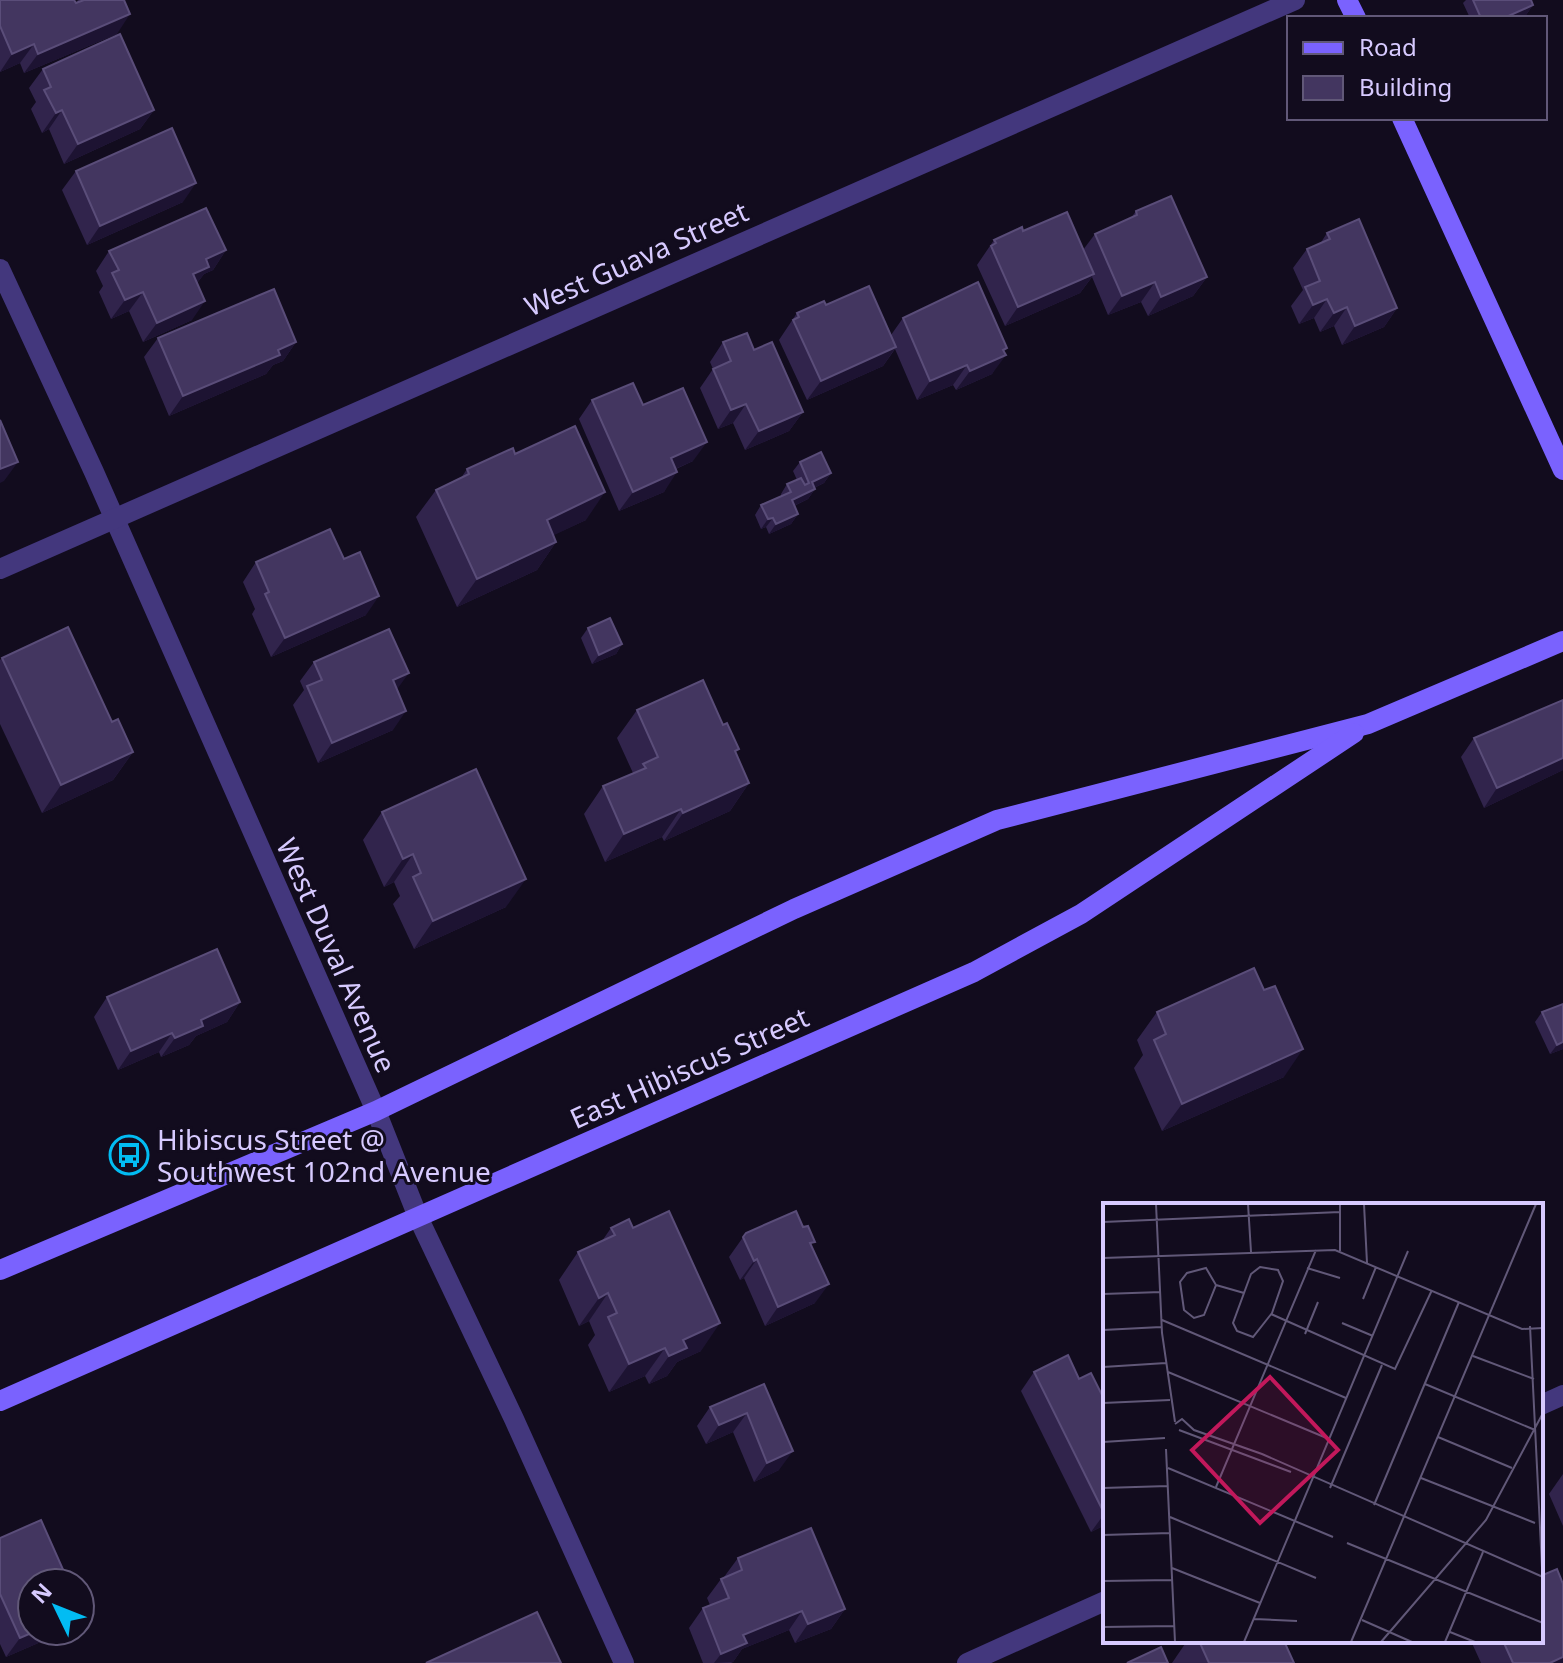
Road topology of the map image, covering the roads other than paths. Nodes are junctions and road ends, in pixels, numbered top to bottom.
1 (1295, 0) edge
2 (1403, 120) edge
3 (0, 269) edge
4 (1563, 470) edge
5 (114, 518) junction
6 (0, 569) edge
7 (1563, 641) edge
8 (1368, 724) junction
9 (376, 1111) junction
10 (418, 1217) junction
11 (0, 1270) edge
12 (1563, 1395) edge
13 (0, 1401) edge
14 (1543, 1404) edge
15 (1103, 1602) edge
16 (624, 1663) edge
17 (967, 1663) edge

1 - 5 street, West Guava Street
2 - 4 street
3 - 5 street, West Duval Avenue
5 - 6 street, West Guava Street
5 - 9 street, West Duval Avenue
7 - 8 street, East Hibiscus Street
8 - 9 street, East Hibiscus Street
8 - 10 street, East Hibiscus Street
9 - 10 street, West Duval Avenue
9 - 11 street, East Hibiscus Street
10 - 13 street, East Hibiscus Street
10 - 16 street, West Duval Avenue
12 - 14 street
15 - 17 street

